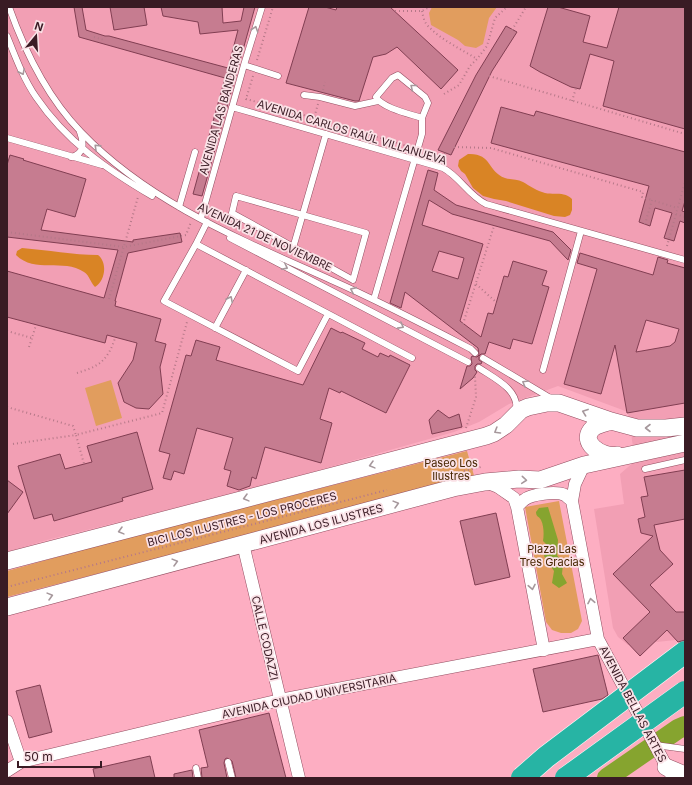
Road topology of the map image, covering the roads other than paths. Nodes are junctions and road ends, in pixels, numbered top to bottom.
1 (9, 7) edge
2 (262, 7) edge
3 (7, 38) edge
4 (244, 65) junction
5 (278, 76) dead end
6 (304, 95) dead end
7 (378, 101) junction
8 (232, 107) junction
9 (422, 118) junction
10 (80, 131) junction
11 (326, 134) junction
12 (7, 138) edge
13 (82, 149) junction
14 (195, 152) dead end
15 (71, 157) junction
16 (414, 159) junction
17 (104, 166) junction
18 (179, 206) junction
19 (303, 214) junction
20 (201, 218) junction
21 (206, 224) junction
22 (581, 231) junction
23 (196, 244) junction
24 (293, 248) junction
25 (685, 260) edge
26 (246, 270) junction
27 (374, 299) junction
28 (328, 314) junction
29 (215, 328) junction
30 (475, 352) dead end
31 (412, 358) dead end
32 (483, 358) dead end
33 (468, 362) dead end
34 (479, 368) dead end
35 (543, 370) dead end
36 (559, 402) junction
37 (515, 416) junction
38 (612, 421) junction
39 (685, 426) edge
40 (685, 443) edge
41 (636, 454) junction
42 (685, 460) edge
43 (584, 465) junction
44 (645, 469) dead end
45 (483, 474) junction
46 (572, 501) junction
47 (517, 507) junction
48 (243, 544) junction
49 (7, 561) edge
50 (9, 606) edge
51 (598, 639) junction
52 (544, 650) junction
53 (685, 652) edge
54 (685, 669) edge
55 (685, 692) edge
56 (280, 700) junction
57 (685, 708) edge
58 (7, 721) edge
59 (655, 746) junction
60 (685, 749) edge
61 (7, 760) edge
62 (21, 762) junction
63 (228, 762) dead end
64 (196, 768) dead end
65 (7, 771) edge
66 (669, 773) edge
67 (685, 775) edge
68 (198, 778) edge
69 (232, 778) edge
70 (298, 778) edge
71 (522, 778) edge
72 (541, 778) edge
73 (566, 778) edge
74 (588, 778) edge

1 - 10 lane, AVENIDA 21 DE NOVIEMBRE
4 -> 2 lane, AVENIDA LAS BANDERAS
3 -> 13 lane, AVENIDA 21 DE NOVIEMBRE
4 - 5 lane
4 - 8 lane, AVENIDA LAS BANDERAS
6 - 7 lane
7 - 9 lane
9 -> 7 lane
8 - 11 lane, AVENIDA CARLOS RAÚL VILLANUEVA
8 - 20 lane, AVENIDA LAS BANDERAS
9 - 16 lane
10 - 13 lane
18 -> 10 lane, AVENIDA 21 DE NOVIEMBRE
11 - 16 lane, AVENIDA CARLOS RAÚL VILLANUEVA
11 - 19 lane
12 - 15 lane
13 - 15 lane
13 - 17 lane, AVENIDA 21 DE NOVIEMBRE
14 - 18 lane
15 - 17 lane
16 - 22 lane, AVENIDA CARLOS RAÚL VILLANUEVA
16 - 27 lane
17 - 21 lane, AVENIDA 21 DE NOVIEMBRE
18 - 20 lane, AVENIDA 21 DE NOVIEMBRE
19 - 24 lane
19 - 24 lane
19 - 24 lane
20 - 21 lane, AVENIDA 21 DE NOVIEMBRE
21 - 23 lane
27 -> 21 lane, AVENIDA 21 DE NOVIEMBRE
21 -> 33 lane, AVENIDA 21 DE NOVIEMBRE
22 - 25 lane, AVENIDA CARLOS RAÚL VILLANUEVA
22 - 35 lane
23 - 26 lane
23 - 29 lane
26 - 28 lane
29 -> 26 lane
27 - 30 lane, AVENIDA 21 DE NOVIEMBRE
28 - 29 lane
28 - 31 lane
36 -> 32 lane
34 - 37 lane
36 - 37 main road
38 -> 36 main road
37 -> 49 main road
39 -> 38 main road
38 - 41 main road
40 - 41 main road
41 - 43 main road, AVENIDA LOS ILUSTRES
42 - 44 lane
45 -> 43 main road, AVENIDA LOS ILUSTRES
43 - 46 street, AVENIDA BELLAS ARTES
45 - 47 street
48 -> 45 main road, AVENIDA LOS ILUSTRES
46 - 47 street
51 -> 46 street, AVENIDA BELLAS ARTES
47 -> 52 street
50 -> 48 main road, AVENIDA LOS ILUSTRES
48 - 56 street, CALLE CODAZZI
51 - 52 street, AVENIDA CIUDAD UNIVERSITARIA
51 - 59 street, AVENIDA BELLAS ARTES
52 - 56 street, AVENIDA CIUDAD UNIVERSITARIA
53 - 71 highway, bridge
54 - 72 highway
55 - 73 highway, bridge
56 - 62 street, AVENIDA CIUDAD UNIVERSITARIA
56 - 70 street, CALLE CODAZZI
57 - 74 highway
58 - 62 street
59 - 60 lane
59 - 66 street, AVENIDA BELLAS ARTES
61 - 62 street, AVENIDA CIUDAD UNIVERSITARIA
62 - 65 street, AVENIDA CIUDAD UNIVERSITARIA
63 - 69 lane
64 - 68 lane
66 - 67 main road

